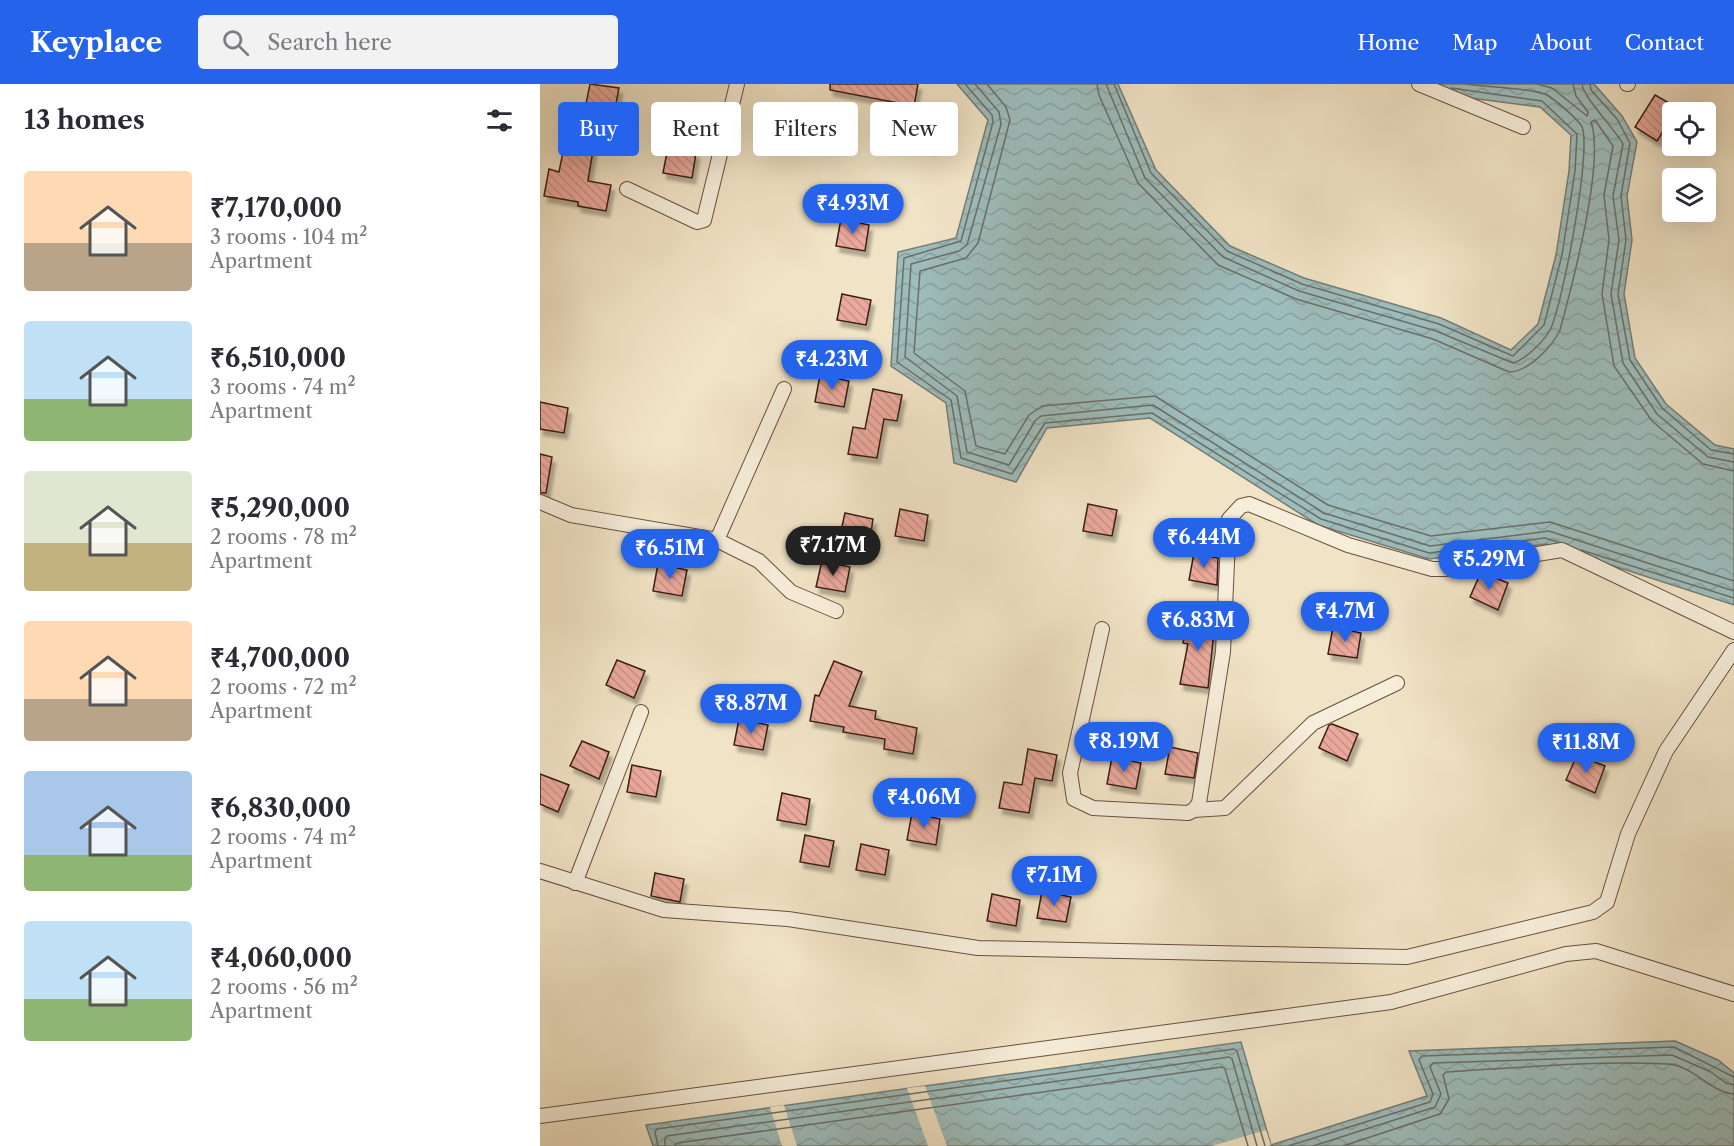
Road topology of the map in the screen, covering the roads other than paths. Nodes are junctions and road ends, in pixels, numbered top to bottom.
1 (737, 84) edge
2 (1419, 84) edge
3 (1523, 127) dead end
4 (627, 189) dead end
5 (784, 389) dead end
6 (540, 502) edge
7 (717, 540) junction
8 (836, 611) dead end
9 (1102, 629) dead end
10 (1734, 632) edge
11 (1734, 650) edge
12 (1396, 683) dead end
13 (641, 712) dead end
14 (1194, 810) junction
15 (540, 871) edge
16 (574, 883) junction
17 (1734, 994) edge
18 (540, 1116) edge

1 - 4 street
2 - 3 street
5 - 7 street
6 - 7 street
7 - 8 street
9 - 14 street
10 - 14 street
11 - 16 street
12 - 14 street
13 - 16 street
15 - 16 street
17 - 18 street

